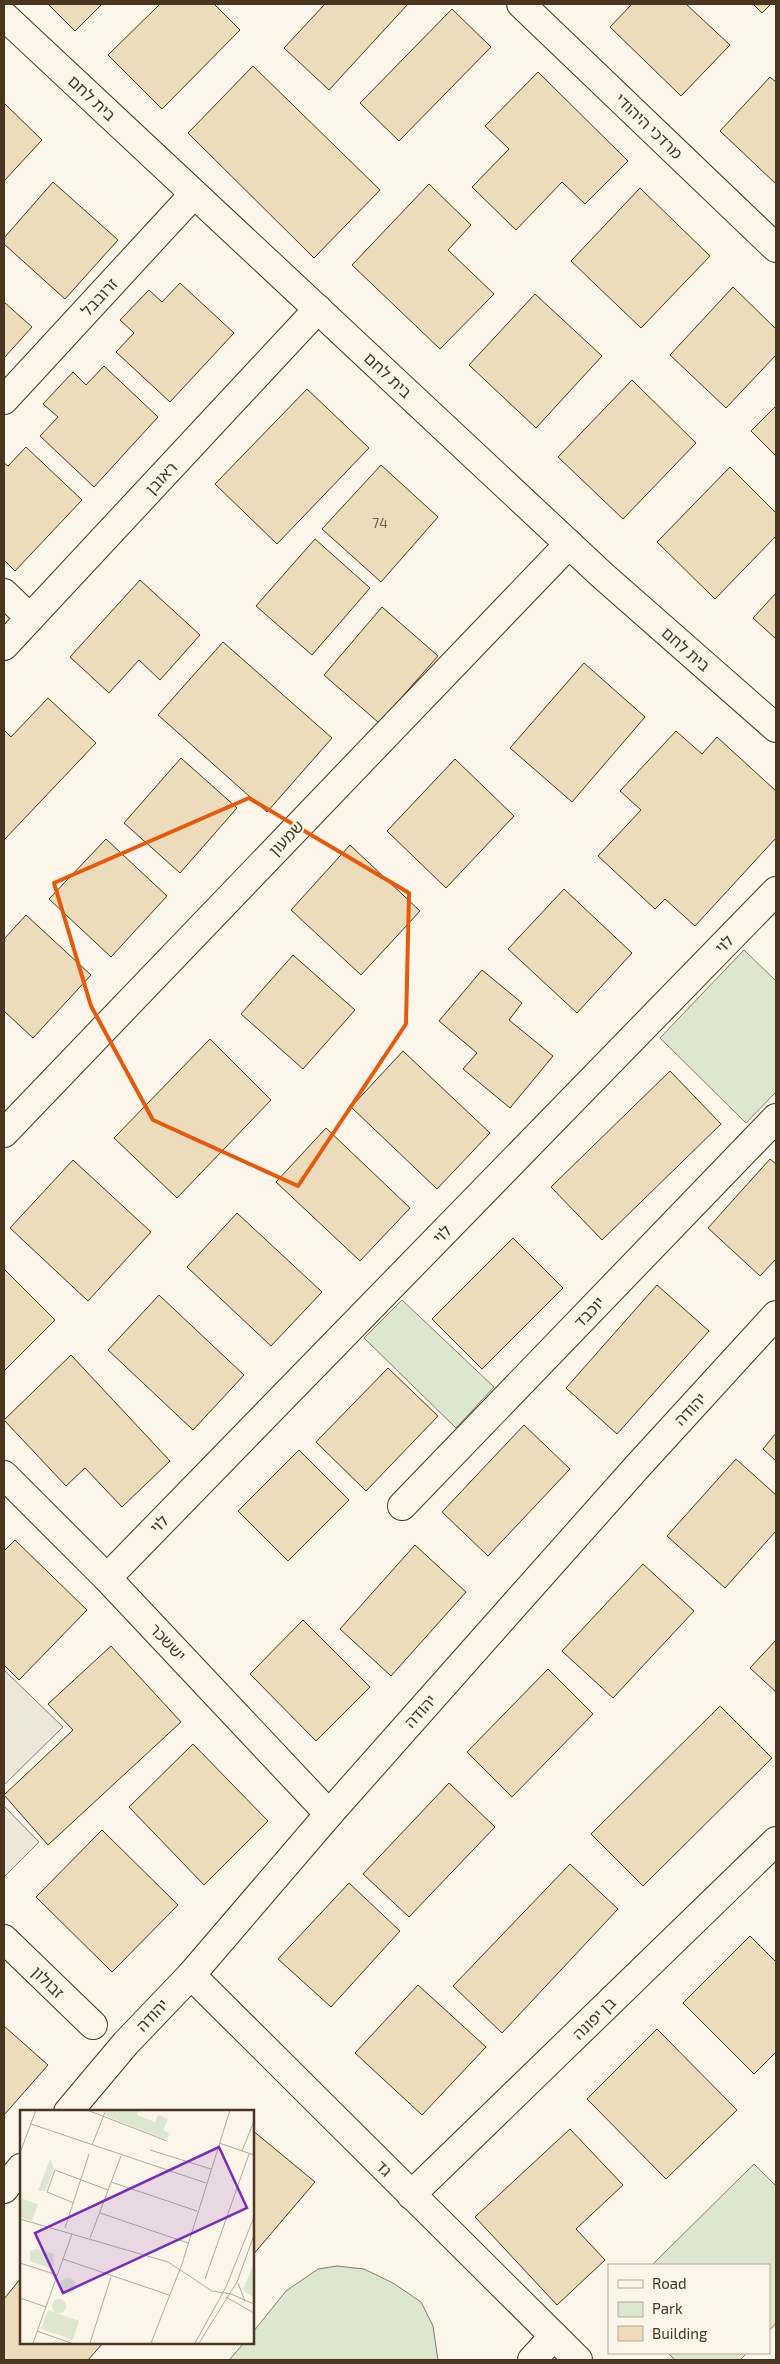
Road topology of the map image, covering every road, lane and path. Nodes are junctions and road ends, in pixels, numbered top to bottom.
1 (534, 8) edge
2 (4, 16) edge
3 (194, 194) junction
4 (776, 248) edge
5 (318, 310) junction
6 (4, 400) edge
7 (569, 544) junction
8 (4, 593) edge
9 (30, 618) junction
10 (4, 646) edge
11 (776, 728) edge
12 (776, 890) edge
13 (776, 1118) edge
14 (4, 1133) edge
15 (776, 1315) edge
16 (4, 1474) edge
17 (402, 1506) dead end
18 (107, 1578) junction
19 (329, 1814) junction
20 (776, 1841) edge
21 (4, 1939) edge
22 (191, 1975) junction
23 (93, 2026) dead end
24 (70, 2110) edge
25 (20, 2169) edge
26 (4, 2189) edge
27 (412, 2195) junction
28 (554, 2336) junction
29 (532, 2360) edge
30 (578, 2360) edge

1 - 4 street, מרדכי היהודי
2 - 3 street, בית לחם
3 - 5 street, בית לחם
3 - 6 street, זרובבל
5 - 7 street, בית לחם
5 - 9 street, ראובן
7 - 11 street, בית לחם
7 - 14 street, שמעון
8 - 9 street
9 - 10 street, ראובן
12 - 18 street, לוי
13 - 17 street, יוכבד
15 - 19 street, יהודה
16 - 18 street, יששכר
18 - 19 street, יששכר
19 - 22 street, יהודה
20 - 27 street, בן יפונה
21 - 23 street, זבולון
22 - 24 street, יהודה
22 - 27 street, גד
25 - 26 street
27 - 28 street, גד
28 - 29 street
28 - 30 street, גד

